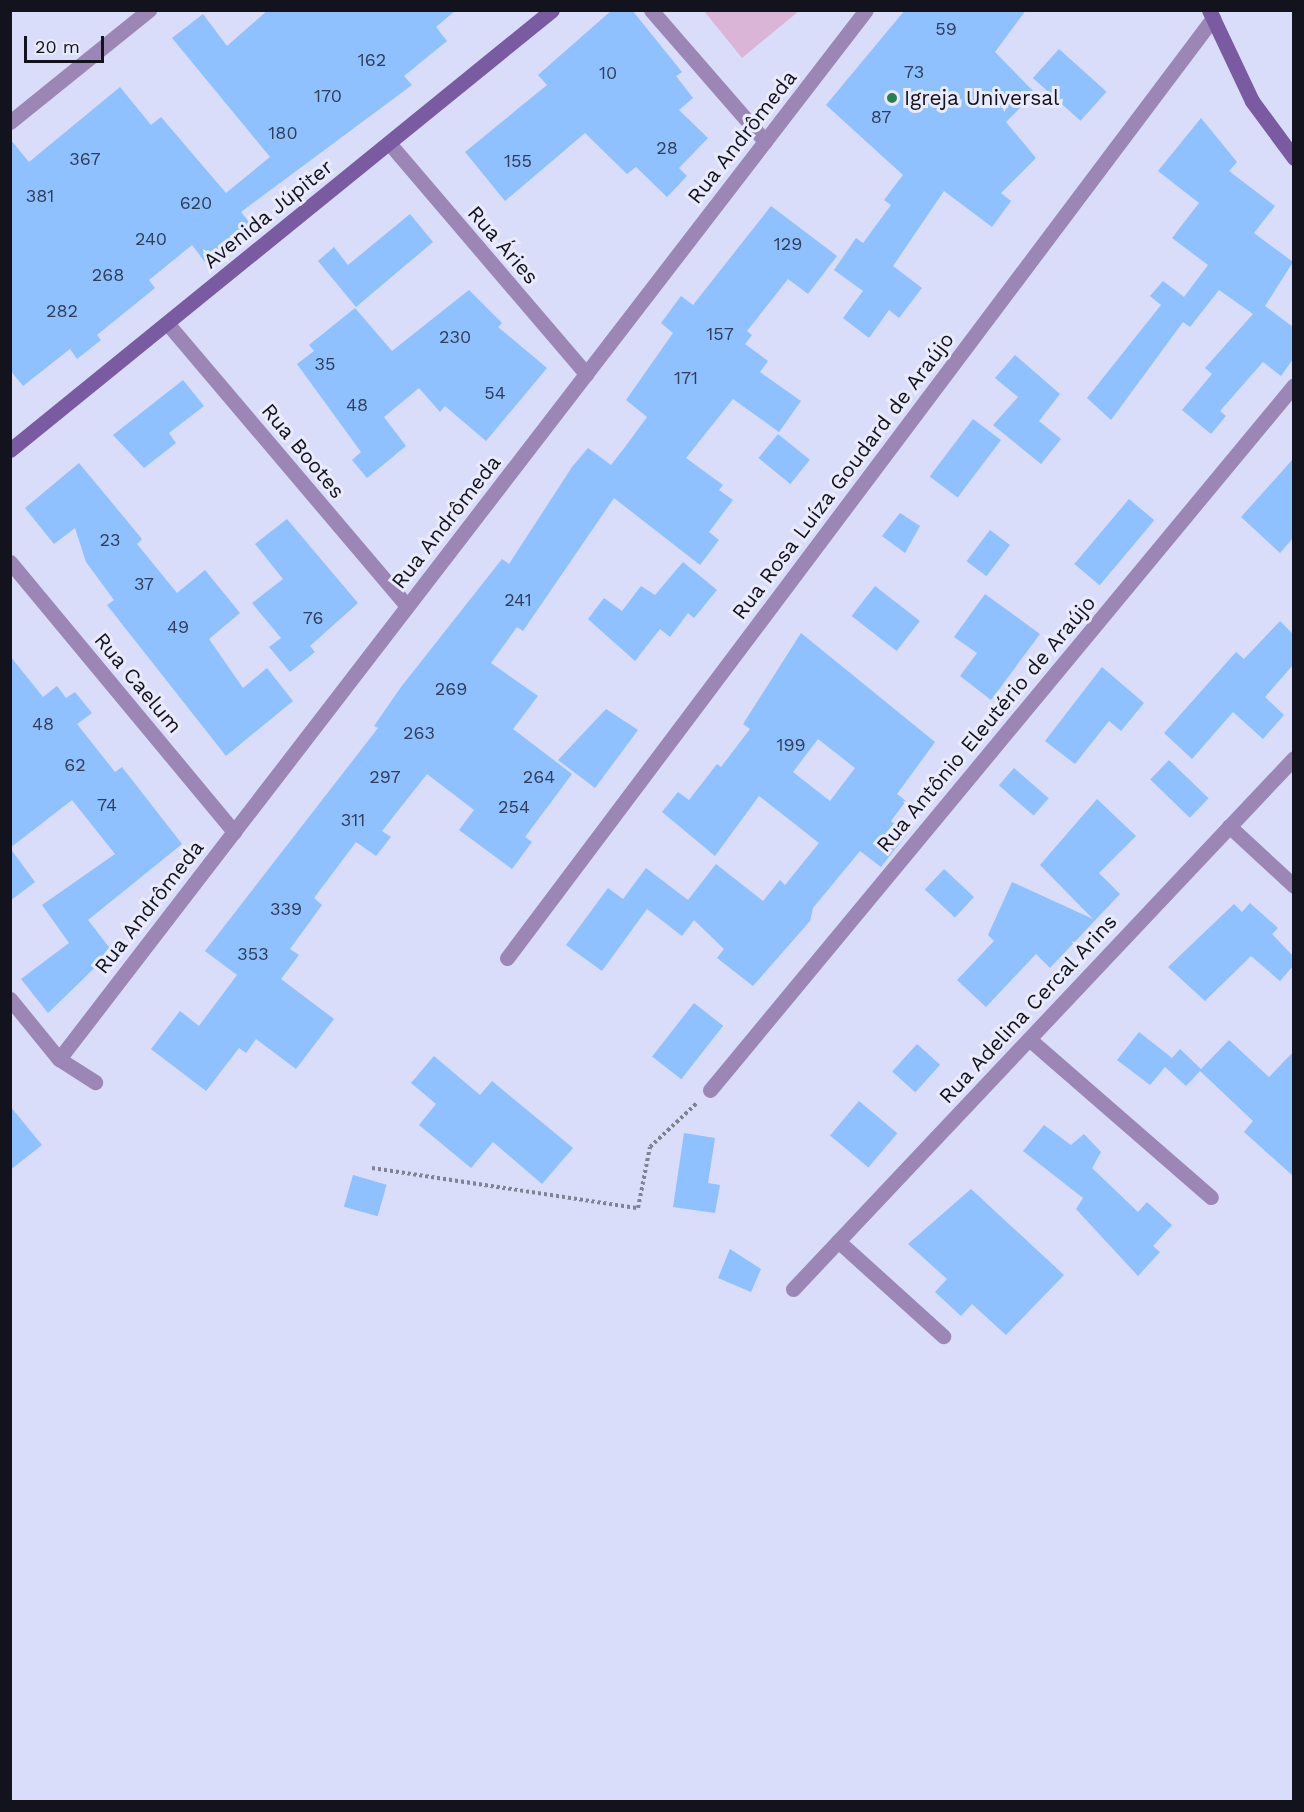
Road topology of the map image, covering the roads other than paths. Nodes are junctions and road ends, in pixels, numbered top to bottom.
1 (149, 10) edge
2 (552, 10) edge
3 (651, 10) edge
4 (866, 10) edge
5 (1211, 14) edge
6 (10, 122) edge
7 (765, 141) junction
8 (389, 143) junction
9 (1293, 158) edge
10 (167, 323) junction
11 (586, 374) junction
12 (1293, 385) edge
13 (10, 450) edge
14 (10, 562) edge
15 (407, 606) junction
16 (1293, 758) edge
17 (1229, 826) junction
18 (234, 832) junction
19 (1293, 886) edge
20 (507, 958) dead end
21 (10, 999) edge
22 (1029, 1038) junction
23 (59, 1059) junction
24 (95, 1082) dead end
25 (710, 1090) road end
26 (1211, 1197) dead end
27 (838, 1241) junction
28 (793, 1289) dead end
29 (943, 1336) dead end

1 - 6 street
2 - 8 main road, Avenida Júpiter
3 - 7 street
4 - 7 street, Rua Andrômeda
5 - 9 main road
5 - 20 street, Rua Rosa Luíza Goudard de Araújo
7 - 11 street, Rua Andrômeda
8 - 10 main road, Avenida Júpiter
8 - 11 street, Rua Áries
10 - 13 main road, Avenida Júpiter
10 - 15 street, Rua Bootes
11 - 15 street, Rua Andrômeda
12 - 25 street, Rua Antônio Eleutério de Araújo
14 - 18 street, Rua Caelum
15 - 18 street, Rua Andrômeda
16 - 17 street, Rua Adelina Cercal Arins
17 - 19 street
17 - 22 street, Rua Adelina Cercal Arins
18 - 23 street, Rua Andrômeda
21 - 23 street
22 - 26 street
22 - 27 street, Rua Adelina Cercal Arins
23 - 24 street
27 - 28 street, Rua Adelina Cercal Arins
27 - 29 street

